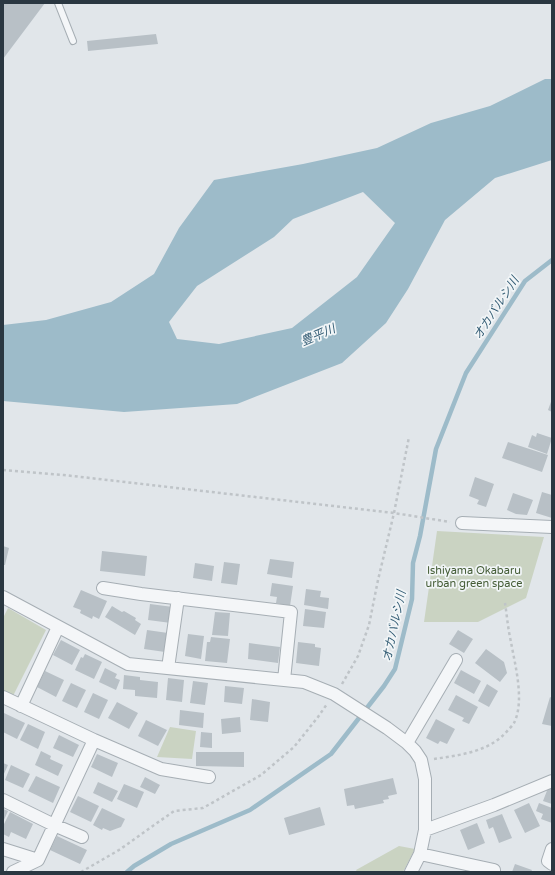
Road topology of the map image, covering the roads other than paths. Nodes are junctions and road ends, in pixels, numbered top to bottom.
1 (58, 3) edge
2 (73, 41) dead end
3 (462, 523) road end
4 (552, 527) edge
5 (103, 588) dead end
6 (178, 598) junction
7 (4, 599) edge
8 (58, 627) junction
9 (456, 660) dead end
10 (168, 668) junction
11 (284, 680) junction
12 (3, 697) edge
13 (21, 706) junction
14 (94, 740) junction
15 (407, 743) junction
16 (209, 777) dead end
17 (552, 781) edge
18 (3, 800) edge
19 (54, 825) junction
20 (425, 830) junction
21 (82, 837) dead end
22 (3, 849) edge
23 (552, 849) edge
24 (420, 854) junction
25 (38, 860) junction
26 (552, 864) edge
27 (12, 872) edge
28 (411, 872) edge
29 (493, 872) edge

1 - 2 lane
3 - 4 street
5 - 6 street
6 - 10 street
6 - 11 street
7 - 8 street
8 - 10 street
8 - 13 street
9 - 15 street
10 - 11 street
11 - 15 street
12 - 13 street
13 - 14 street
14 - 16 street
14 - 19 street
15 - 20 street
17 - 20 street
18 - 19 street
19 - 21 street
19 - 25 street
20 - 24 street
22 - 25 street
23 - 26 street
24 - 28 street
24 - 29 street
25 - 27 street

